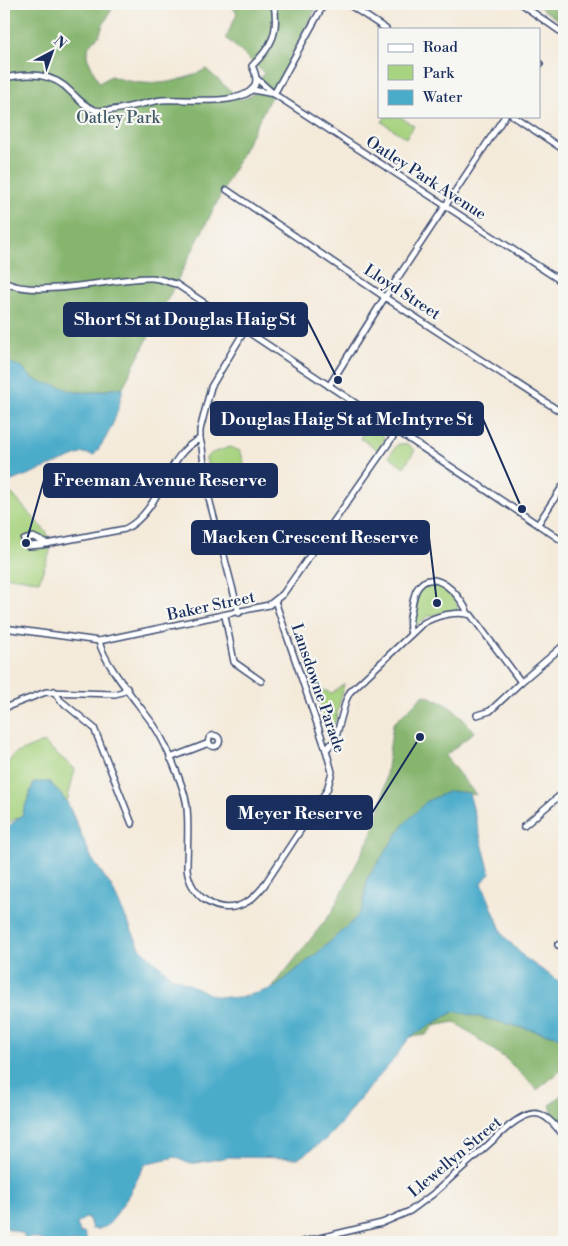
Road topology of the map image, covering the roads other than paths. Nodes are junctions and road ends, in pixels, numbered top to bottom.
1 (274, 4) edge
2 (324, 4) edge
3 (348, 4) edge
4 (520, 4) edge
5 (384, 28) edge
6 (564, 34) edge
7 (4, 78) edge
8 (256, 78) junction
9 (253, 90) junction
10 (274, 94) junction
11 (504, 118) edge
12 (516, 118) edge
13 (564, 150) edge
14 (227, 190) dead end
15 (446, 207) junction
16 (4, 282) edge
17 (564, 283) edge
18 (385, 297) junction
19 (245, 330) junction
20 (329, 386) junction
21 (564, 414) edge
22 (397, 431) junction
23 (200, 439) junction
24 (564, 484) edge
25 (538, 524) junction
26 (564, 542) edge
27 (48, 544) dead end
28 (275, 601) junction
29 (239, 613) junction
30 (468, 614) junction
31 (225, 616) junction
32 (4, 628) edge
33 (411, 634) junction
34 (99, 641) junction
35 (564, 645) edge
36 (261, 681) dead end
37 (521, 682) junction
38 (127, 688) junction
39 (54, 691) junction
40 (4, 708) edge
41 (477, 715) dead end
42 (209, 743) dead end
43 (326, 750) junction
44 (170, 758) junction
45 (564, 792) edge
46 (132, 824) dead end
47 (524, 826) dead end
48 (564, 942) edge
49 (558, 945) dead end
50 (564, 1136) edge
51 (303, 1242) edge

1 - 8 street
2 - 10 street
3 - 5 street
4 - 6 street
7 - 9 street
8 - 9 street
8 - 10 street
9 - 10 street
10 - 15 street, Oatley Park Avenue
11 - 15 street
12 - 13 street
14 - 18 street, Lloyd Street
15 - 17 street, Oatley Park Avenue
15 - 18 street
16 - 19 street
18 - 20 street
18 - 21 street, Lloyd Street
19 - 20 street
19 - 23 street
20 - 22 street
22 - 25 street
22 - 28 street, Baker Street
23 - 27 street
23 - 29 street
24 - 25 street
25 - 26 street
28 - 29 street, Baker Street
28 - 43 street, Lansdowne Parade
29 - 31 street, Baker Street
30 - 33 street
30 - 33 street
30 - 37 street
31 - 34 street, Baker Street
31 - 36 street
32 - 34 street, Baker Street
33 - 43 street
34 - 38 street, Lansdowne Parade
35 - 37 street
37 - 41 street
38 - 39 street
38 - 44 street, Lansdowne Parade
39 - 40 street
39 - 46 street
42 - 44 street
43 - 44 street, Lansdowne Parade
45 - 47 street
48 - 49 street
50 - 51 street, Llewellyn Street

